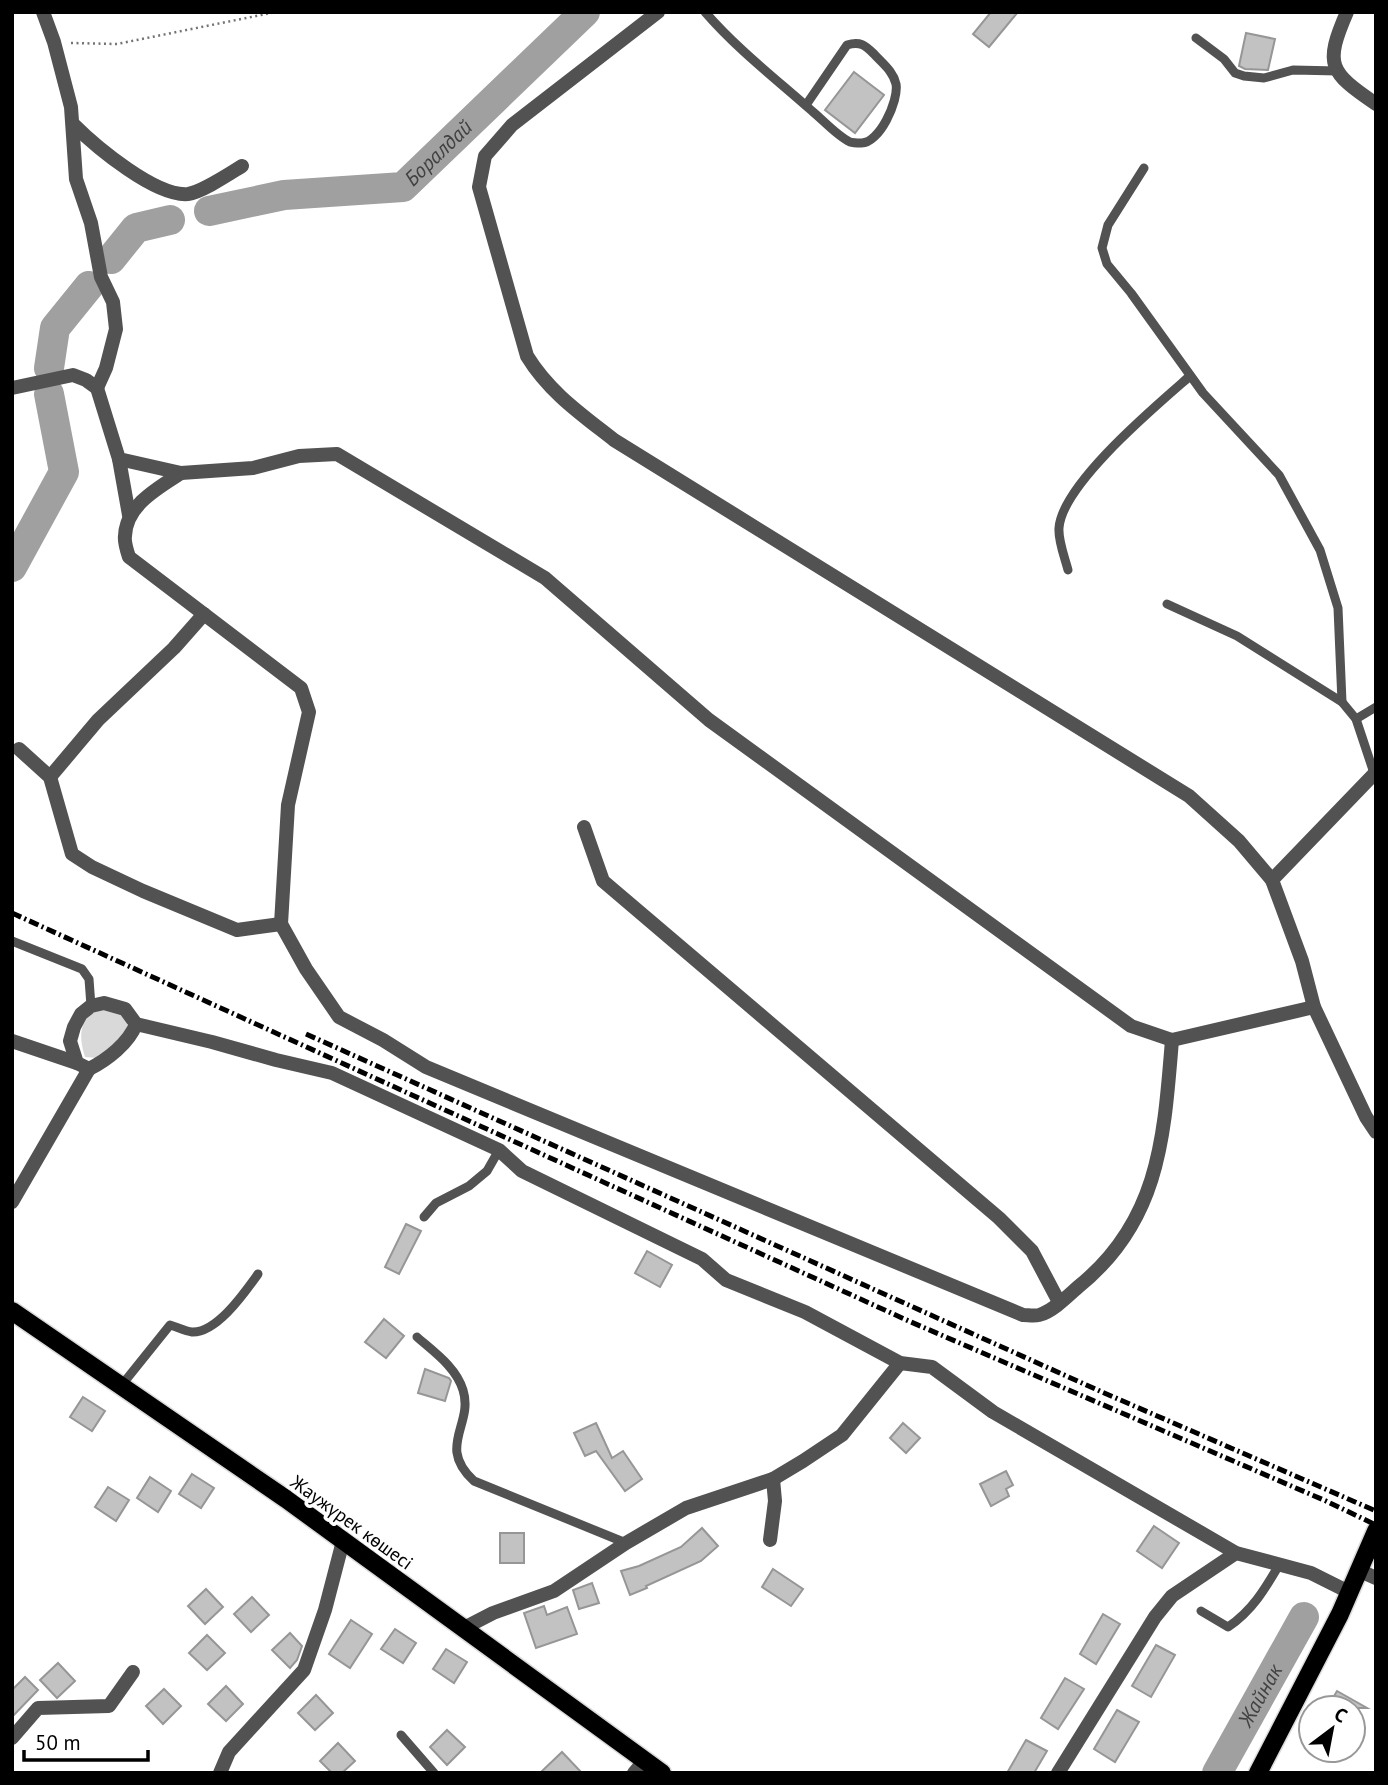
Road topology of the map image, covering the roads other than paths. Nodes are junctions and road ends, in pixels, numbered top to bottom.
1 (43, 12) edge
2 (658, 12) edge
3 (705, 12) edge
4 (1347, 12) edge
5 (1196, 38) dead end
6 (1338, 71) junction
7 (1376, 104) edge
8 (806, 105) junction
9 (73, 124) junction
10 (242, 166) dead end
11 (1144, 168) dead end
12 (1190, 376) junction
13 (12, 388) edge
14 (97, 388) junction
15 (120, 459) junction
16 (181, 472) junction
17 (128, 515) junction
18 (1068, 570) dead end
19 (1167, 604) dead end
20 (204, 614) junction
21 (1342, 702) junction
22 (1376, 706) edge
23 (1356, 719) junction
24 (19, 749) dead end
25 (1375, 772) edge
26 (50, 777) junction
27 (584, 827) dead end
28 (1272, 880) junction
29 (281, 924) junction
30 (12, 941) edge
31 (91, 1006) junction
32 (1314, 1007) junction
33 (136, 1024) junction
34 (1172, 1040) junction
35 (12, 1041) edge
36 (83, 1066) junction
37 (1376, 1132) edge
38 (499, 1150) junction
39 (12, 1202) edge
40 (424, 1217) dead end
41 (258, 1274) dead end
42 (1059, 1302) junction
43 (12, 1311) edge
44 (417, 1337) dead end
45 (900, 1363) junction
46 (121, 1386) junction
47 (773, 1479) junction
48 (1376, 1531) edge
49 (770, 1540) dead end
50 (343, 1541) junction
51 (626, 1543) junction
52 (1236, 1553) junction
53 (1279, 1564) junction
54 (1358, 1570) junction
55 (1376, 1578) edge
56 (1349, 1592) junction
57 (1200, 1611) dead end
58 (464, 1628) junction
59 (133, 1672) dead end
60 (401, 1735) dead end
61 (12, 1738) edge
62 (640, 1766) edge
63 (220, 1773) edge
64 (434, 1773) edge
65 (662, 1773) edge
66 (1058, 1773) edge
67 (1258, 1773) edge

1 - 9 street
2 - 28 street
3 - 8 lane
4 - 6 street
5 - 6 lane
6 - 7 street
8 - 8 lane
9 - 10 street
9 - 14 street
11 - 12 lane
12 - 18 lane
12 - 21 lane
13 - 14 street
14 - 15 street
15 - 16 street
15 - 17 street
16 - 17 street
16 - 34 street
17 - 20 street
19 - 21 lane
20 - 26 street
20 - 29 street
21 - 23 lane
22 - 23 lane
23 - 25 lane
24 - 26 street
25 - 28 street
26 - 29 street
27 - 42 street
28 - 32 street
29 - 42 street
30 - 31 lane
31 - 33 street
31 - 36 street
32 - 34 street
32 - 37 street
33 - 36 street
33 - 38 street
34 - 42 street
35 - 36 street
36 - 39 street
38 - 40 lane
38 - 45 street
41 - 46 lane
43 - 46 main road, Жаужүрек көшесі
44 - 51 lane
45 - 47 street
45 - 52 street
46 - 50 main road, Жаужүрек көшесі
47 - 49 street
47 - 51 street
48 - 54 main road
50 - 58 main road, Жаужүрек көшесі
50 - 63 street
51 - 58 street
52 - 53 street
52 - 66 street
53 - 56 street
53 - 57 lane
54 - 55 street
54 - 56 main road
56 - 67 main road
58 - 62 main road, Жаужүрек көшесі
59 - 61 street
60 - 64 lane
62 - 65 main road, Жаужүрек көшесі

